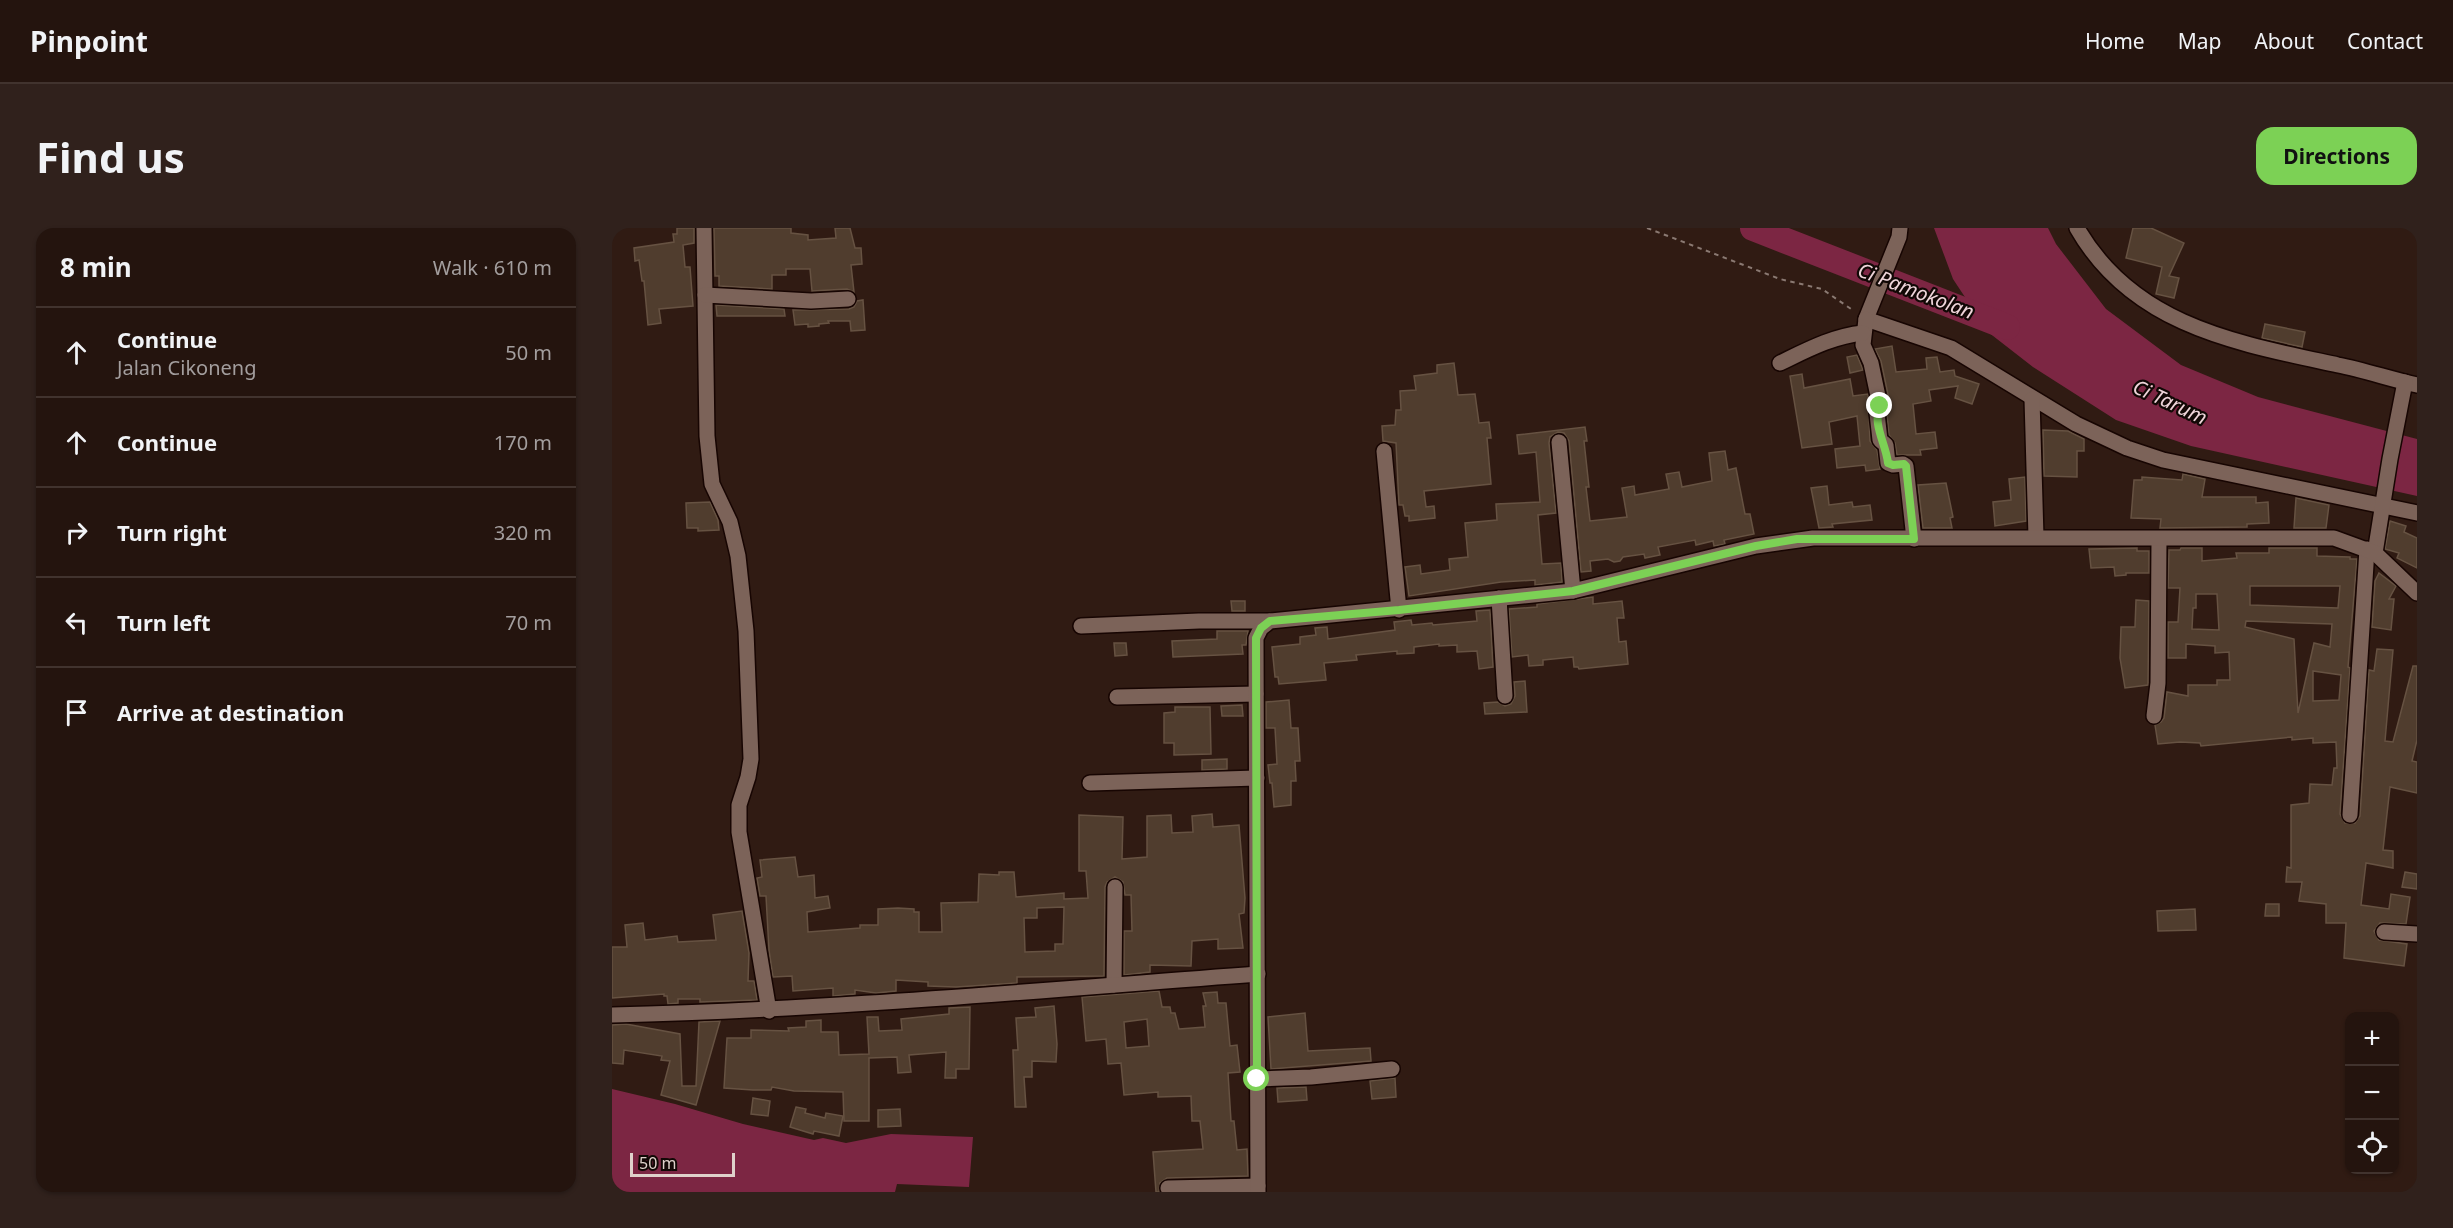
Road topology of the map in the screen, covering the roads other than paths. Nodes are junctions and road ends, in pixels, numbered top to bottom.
1 (704, 228) edge
2 (2077, 228) edge
3 (1900, 232) edge
4 (705, 295) junction
5 (848, 299) dead end
6 (1865, 326) junction
7 (1780, 363) dead end
8 (2411, 383) edge
9 (2032, 399) junction
10 (1559, 442) dead end
11 (1384, 451) dead end
12 (2384, 504) junction
13 (2417, 513) edge
14 (2036, 537) junction
15 (1914, 539) junction
16 (2158, 540) junction
17 (2371, 551) junction
18 (1573, 591) junction
19 (2417, 593) edge
20 (1499, 598) junction
21 (1399, 610) junction
22 (1270, 621) junction
23 (1081, 626) dead end
24 (1256, 694) junction
25 (1505, 696) dead end
26 (1117, 697) dead end
27 (2154, 716) dead end
28 (1257, 778) junction
29 (1090, 783) dead end
30 (2350, 815) dead end
31 (1115, 887) dead end
32 (2384, 932) dead end
33 (2417, 934) edge
34 (1258, 974) junction
35 (1114, 985) junction
36 (769, 1011) junction
37 (612, 1016) edge
38 (1392, 1070) dead end
39 (1257, 1079) junction
40 (1168, 1188) dead end
41 (1258, 1189) edge

1 - 4 street
2 - 8 street
3 - 6 street
4 - 5 street
4 - 36 street
6 - 7 street
6 - 9 street
6 - 15 street
8 - 12 street
9 - 12 street
9 - 14 street
10 - 18 street
11 - 21 street
12 - 13 street
12 - 17 street
14 - 15 street
14 - 16 street
15 - 18 street
16 - 17 street
16 - 27 street
17 - 19 street
17 - 30 street
18 - 20 street
20 - 21 street
20 - 25 street
21 - 22 street
22 - 23 street
22 - 24 street
24 - 26 street
24 - 28 street
28 - 29 street
28 - 34 street
31 - 35 street
32 - 33 street
34 - 35 street
34 - 39 street
35 - 36 street
36 - 37 street
38 - 39 street
39 - 41 street
40 - 41 street

